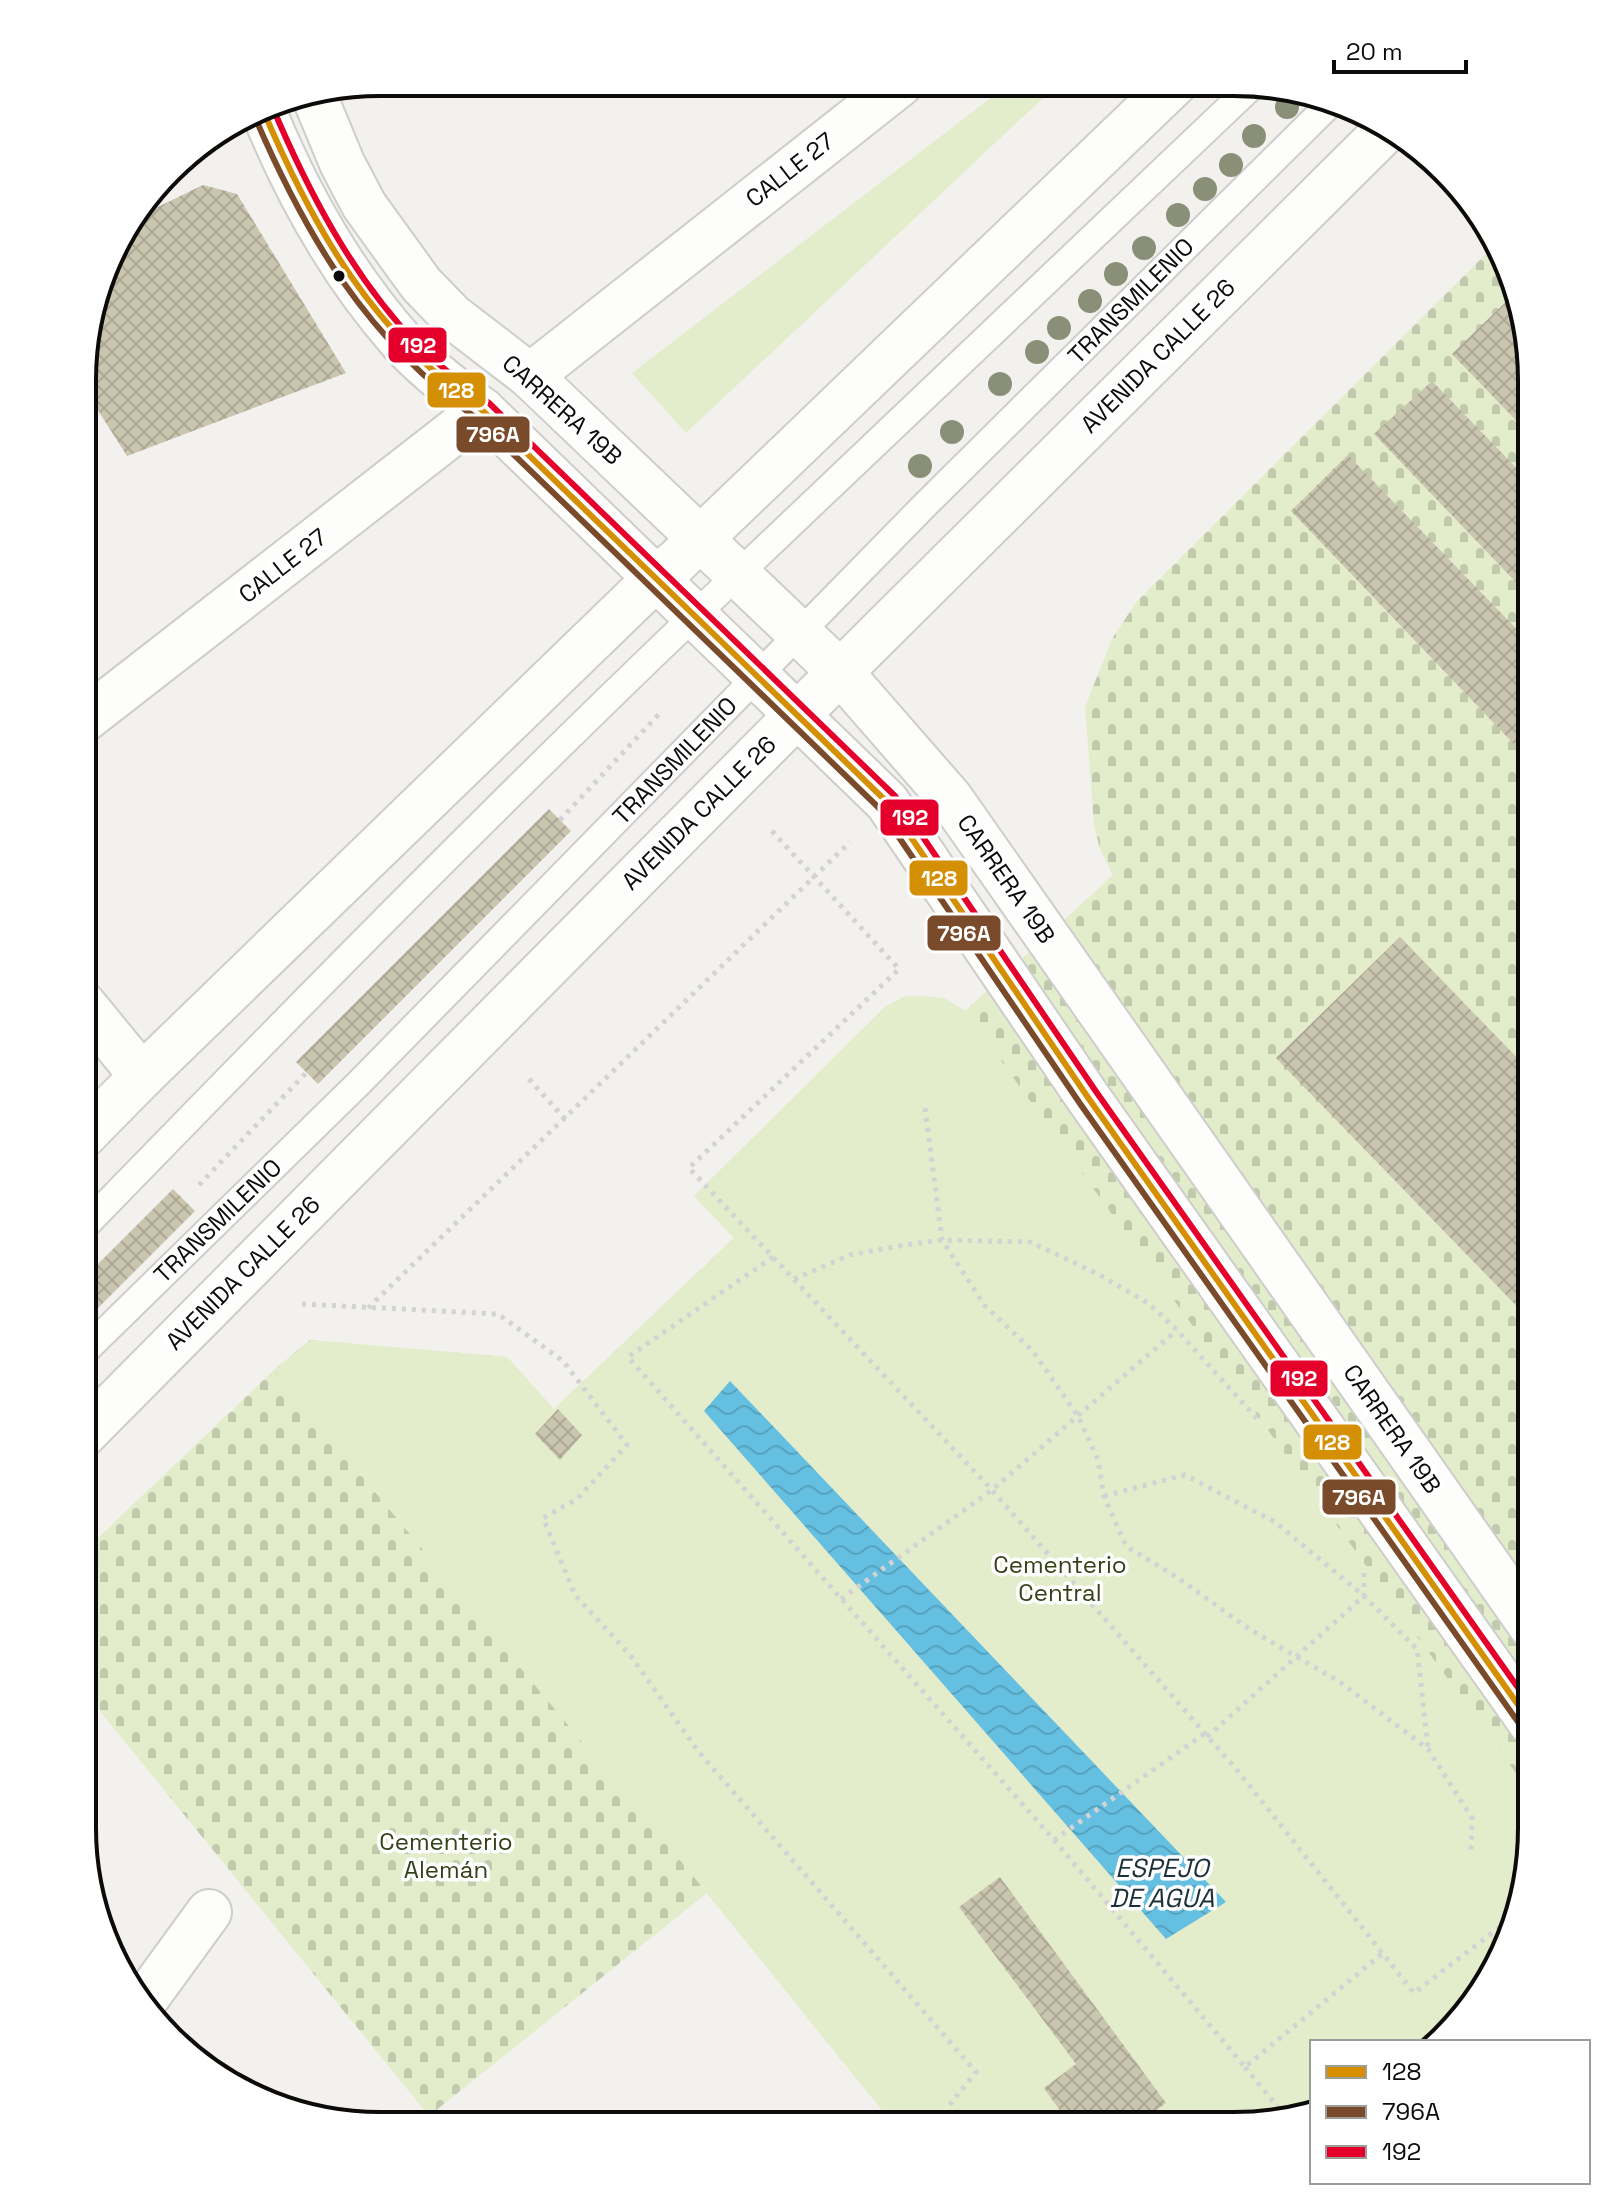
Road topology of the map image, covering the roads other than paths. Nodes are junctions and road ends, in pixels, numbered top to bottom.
1 (884, 96) edge
2 (1161, 96) edge
3 (1241, 96) edge
4 (317, 103) edge
5 (1323, 111) edge
6 (267, 120) edge
7 (1380, 136) edge
8 (530, 376) junction
9 (482, 410) junction
10 (700, 539) junction
11 (739, 576) junction
12 (656, 578) junction
13 (695, 615) junction
14 (800, 634) junction
15 (841, 673) junction
16 (757, 676) junction
17 (96, 711) edge
18 (797, 715) junction
19 (96, 1020) edge
20 (142, 1076) junction
21 (96, 1123) edge
22 (96, 1215) edge
23 (96, 1340) edge
24 (96, 1422) edge
25 (1518, 1607) edge
26 (1518, 1705) edge
27 (209, 1912) dead end
28 (150, 1994) edge

1 - 8 main road, CALLE 27
2 - 10 main road
3 - 11 lane
4 - 8 main road, CARRERA 19B
5 - 14 lane, TRANSMILENIO
6 - 9 main road
7 - 15 main road, AVENIDA CALLE 26
8 - 10 main road, CARRERA 19B
9 - 12 main road
9 - 17 main road, CALLE 27
10 - 11 main road, CARRERA 19B
10 - 12 main road
11 - 13 lane
11 - 14 main road, CARRERA 19B
12 - 13 main road
12 - 20 main road
13 - 16 main road
13 - 22 lane
14 - 15 main road, CARRERA 19B
14 - 16 lane, TRANSMILENIO
15 - 18 main road, AVENIDA CALLE 26
15 - 25 main road, CARRERA 19B
16 - 18 main road
16 - 23 lane, TRANSMILENIO
18 - 24 main road, AVENIDA CALLE 26
18 - 26 main road
19 - 20 main road
20 - 21 main road
27 - 28 main road

